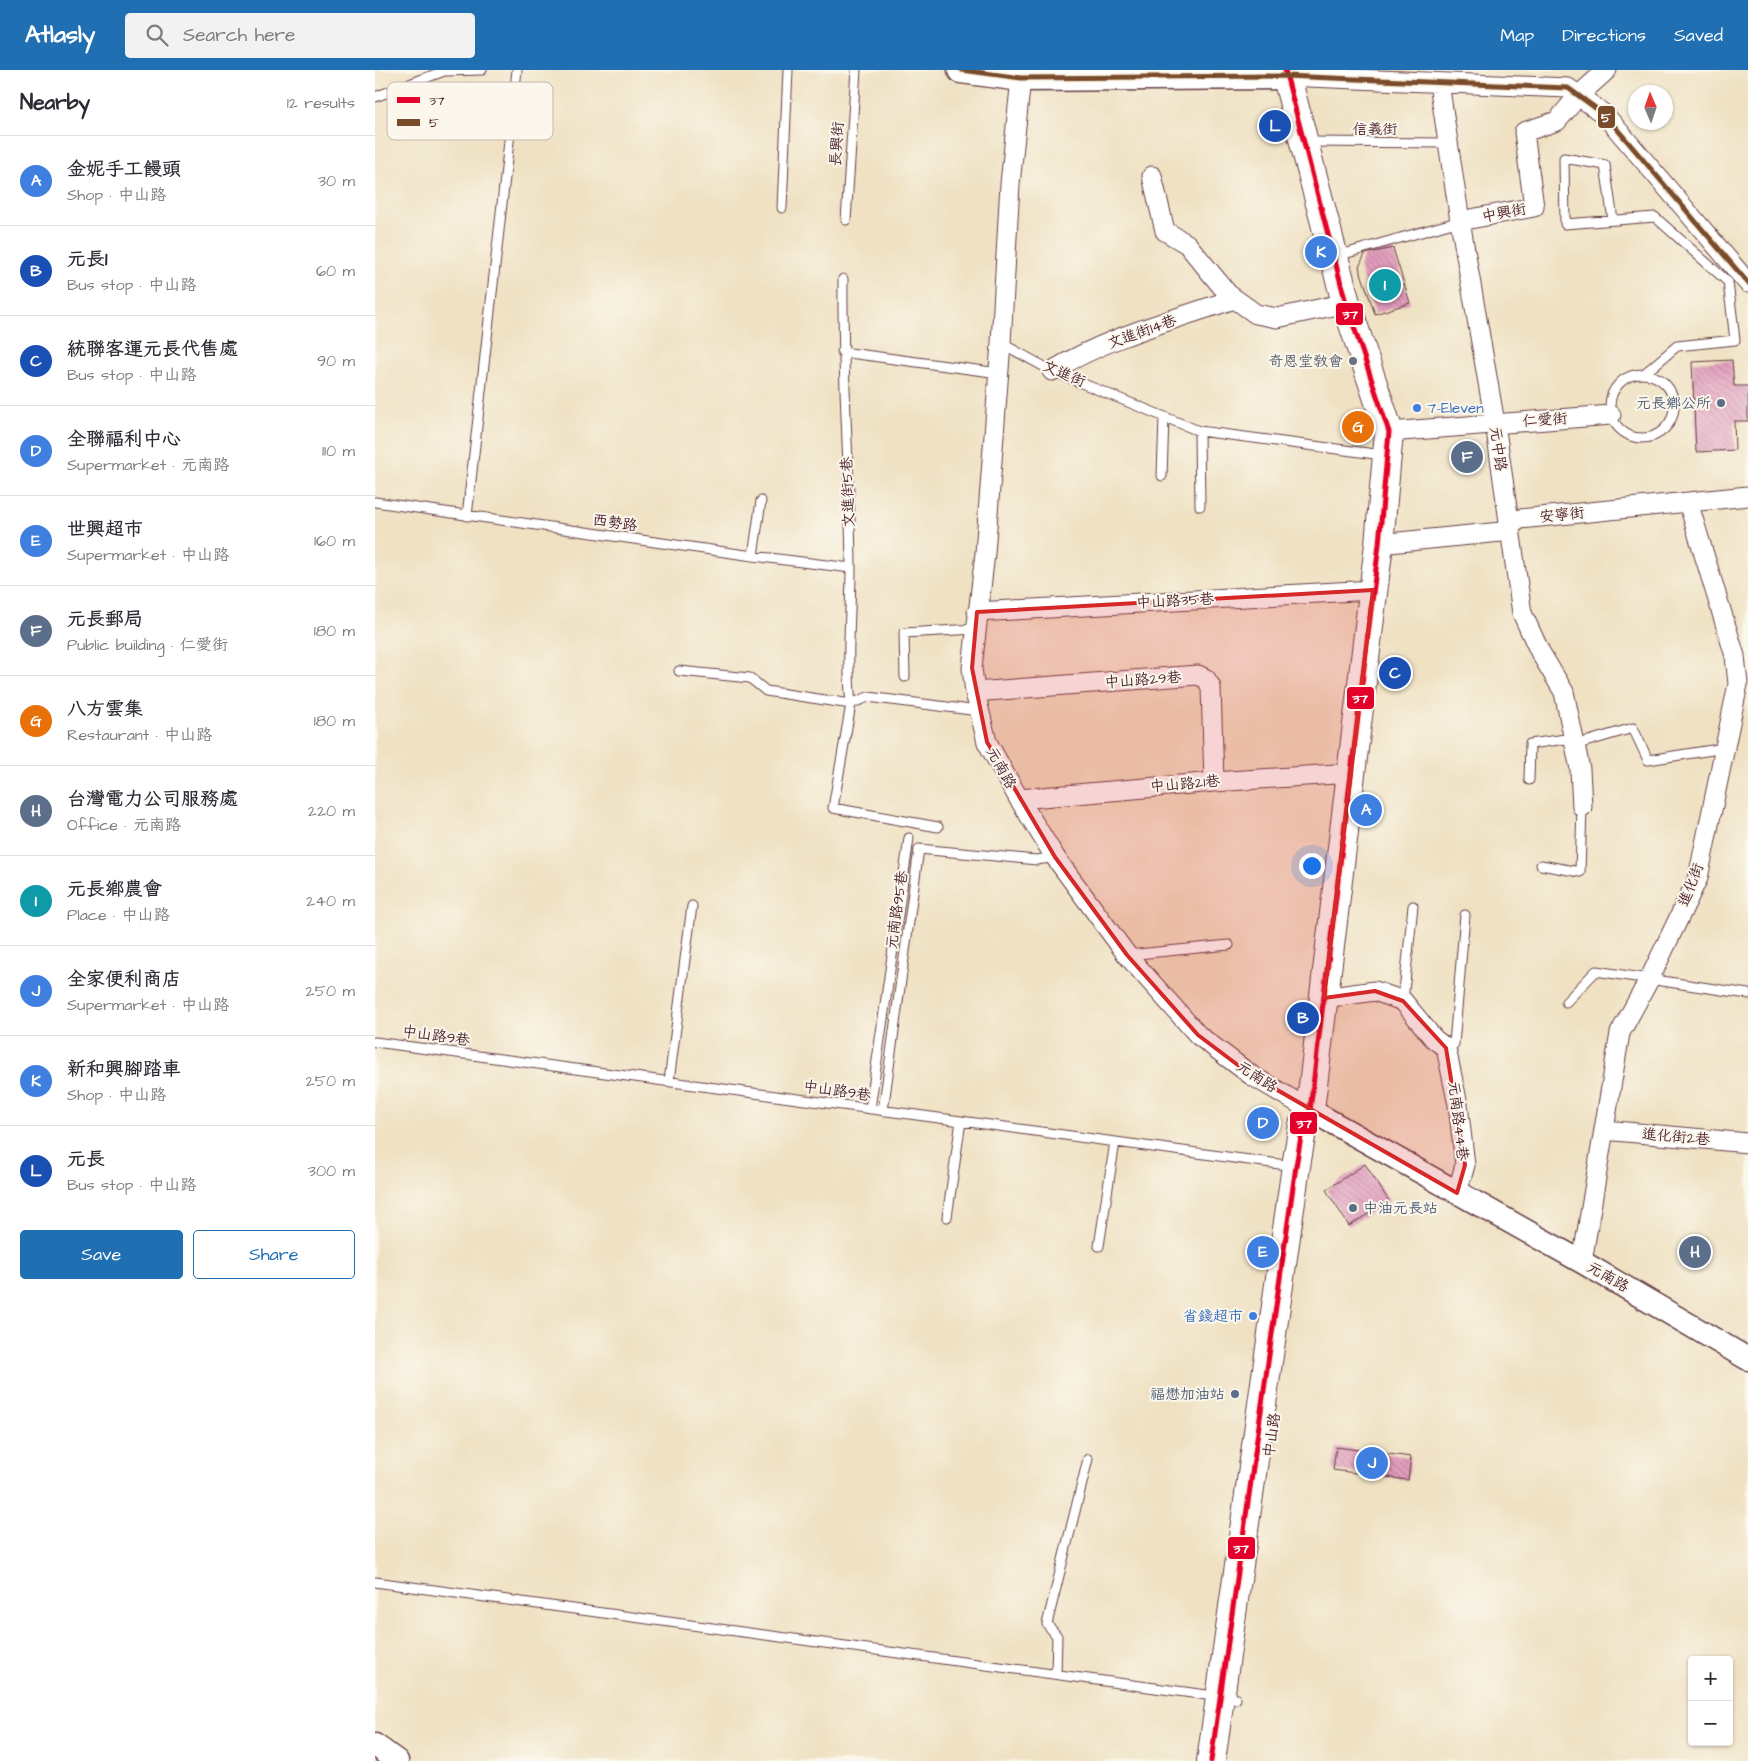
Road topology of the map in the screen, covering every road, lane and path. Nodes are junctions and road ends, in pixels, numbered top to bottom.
1 (482, 70) edge
2 (788, 70) edge
3 (855, 70) edge
4 (961, 70) edge
5 (1607, 70) edge
6 (1285, 73) edge
7 (1190, 74) edge
8 (1021, 78) junction
9 (415, 82) edge
10 (1439, 83) junction
11 (387, 92) edge
12 (1579, 95) junction
13 (375, 97) edge
14 (509, 140) edge
15 (1303, 142) junction
16 (1448, 142) junction
17 (1152, 176) dead end
18 (782, 208) dead end
19 (846, 220) dead end
20 (1613, 220) junction
21 (1460, 221) junction
22 (1333, 257) junction
23 (843, 279) dead end
24 (1748, 283) edge
25 (1234, 299) junction
26 (1345, 302) junction
27 (1001, 343) junction
28 (842, 352) junction
29 (1052, 371) junction
30 (999, 373) junction
31 (1645, 373) junction
32 (1611, 415) junction
33 (1164, 418) junction
34 (1495, 423) junction
35 (1199, 431) junction
36 (1387, 444) junction
37 (1162, 476) dead end
38 (1748, 496) edge
39 (375, 502) edge
40 (761, 502) dead end
41 (1688, 502) junction
42 (1200, 506) dead end
43 (467, 516) junction
44 (1509, 526) junction
45 (1379, 544) junction
46 (753, 556) junction
47 (851, 568) junction
48 (1373, 590) junction
49 (977, 620) junction
50 (679, 671) dead end
51 (905, 677) dead end
52 (1743, 684) edge
53 (975, 692) junction
54 (851, 704) junction
55 (979, 711) junction
56 (1574, 742) junction
57 (1725, 748) junction
58 (1351, 773) junction
59 (1529, 780) dead end
60 (1214, 782) junction
61 (1019, 799) junction
62 (1582, 807) joint
63 (938, 827) dead end
64 (909, 838) dead end
65 (1055, 857) junction
66 (1541, 865) dead end
67 (692, 906) dead end
68 (1413, 906) dead end
69 (1465, 915) dead end
70 (1229, 945) dead end
71 (1127, 955) junction
72 (1650, 978) junction
73 (1748, 994) edge
74 (1324, 998) junction
75 (1403, 1001) junction
76 (1566, 1002) dead end
77 (375, 1042) edge
78 (1446, 1048) junction
79 (669, 1082) junction
80 (870, 1109) junction
81 (1310, 1110) junction
82 (883, 1111) junction
83 (961, 1121) junction
84 (1604, 1130) junction
85 (1115, 1142) junction
86 (1748, 1144) edge
87 (1296, 1166) junction
88 (1457, 1193) junction
89 (947, 1217) dead end
90 (1099, 1246) dead end
91 (1582, 1262) junction
92 (1748, 1359) edge
93 (1088, 1459) dead end
94 (375, 1582) edge
95 (1056, 1674) junction
96 (1227, 1698) junction
97 (375, 1745) edge
98 (397, 1761) edge
99 (1211, 1761) edge
100 (1228, 1761) edge

1 - 9 lane
2 - 18 lane
3 - 19 lane, 長興街
4 - 8 main road
5 - 12 street, 中興街
6 - 7 main road
6 - 10 street
6 - 15 main road, 中山路
7 - 8 main road
8 - 27 street
10 - 12 street
10 - 16 street, 元中路
11 - 13 lane
12 - 21 street, 中興街
12 - 24 street
14 - 43 lane
15 - 16 lane, 信義街
15 - 22 main road, 中山路
16 - 21 street, 元中路
17 - 25 street
20 - 20 lane
20 - 31 lane
21 - 22 lane, 中興街
21 - 34 street, 元中路
22 - 26 main road, 中山路
23 - 28 lane, 文進街5巷
25 - 26 street
25 - 29 street, 文進街14巷
26 - 36 main road, 中山路
27 - 29 lane, 文進街
27 - 30 street
28 - 30 lane
28 - 47 lane, 文進街5巷
29 - 33 lane, 文進街
30 - 49 street
31 - 32 lane
31 - 32 lane
32 - 34 street, 仁愛街
33 - 35 lane, 文進街
33 - 37 lane
34 - 36 street, 仁愛街
34 - 44 street, 元中路
35 - 36 lane, 文進街
35 - 42 lane
36 - 45 main road, 中山路
38 - 41 street, 安寧街
39 - 43 lane, 西勢路
40 - 46 lane
41 - 44 street, 安寧街
41 - 52 street, 進化街
43 - 46 lane, 西勢路
44 - 45 street, 安寧街
44 - 56 street, 元中路
45 - 48 main road, 中山路
46 - 47 lane, 西勢路
47 - 54 lane, 文進街5巷
48 - 49 street, 中山路35巷
48 - 58 main road, 中山路
49 - 51 lane
49 - 53 street, 元南路
50 - 54 lane
52 - 57 street, 進化街
53 - 55 street, 元南路
53 - 60 street, 中山路29巷
54 - 55 lane
54 - 63 lane, 文進街5巷
55 - 61 street, 元南路
56 - 57 lane
56 - 59 lane
56 - 62 street, 元中路
57 - 72 street, 進化街
58 - 60 street, 中山路21巷
58 - 74 main road, 中山路
60 - 61 street, 中山路21巷
61 - 65 street, 元南路
62 - 66 lane
64 - 80 lane
65 - 71 street, 元南路
65 - 82 lane, 元南路95巷
67 - 79 lane
68 - 75 lane
69 - 78 lane
70 - 71 lane
71 - 81 street, 元南路
72 - 73 lane
72 - 76 lane
72 - 84 street, 進化街
74 - 75 street
74 - 81 main road, 中山路
75 - 78 street
77 - 79 lane, 中山路9巷
78 - 88 street, 元南路44巷
79 - 80 lane, 中山路9巷
80 - 82 lane, 中山路9巷
81 - 87 main road, 中山路
81 - 88 street, 元南路
81 - 96 main road, 中山路
82 - 83 lane, 中山路9巷
83 - 85 lane, 中山路9巷
83 - 89 lane
84 - 86 street, 進化街2巷
84 - 91 street, 進化街
85 - 87 lane, 中山路9巷
85 - 90 lane
87 - 96 main road, 中山路
88 - 91 street, 元南路
91 - 92 street, 元南路
93 - 95 lane
94 - 95 lane
95 - 96 lane
96 - 99 main road, 中山路
96 - 100 main road, 中山路
97 - 98 street

